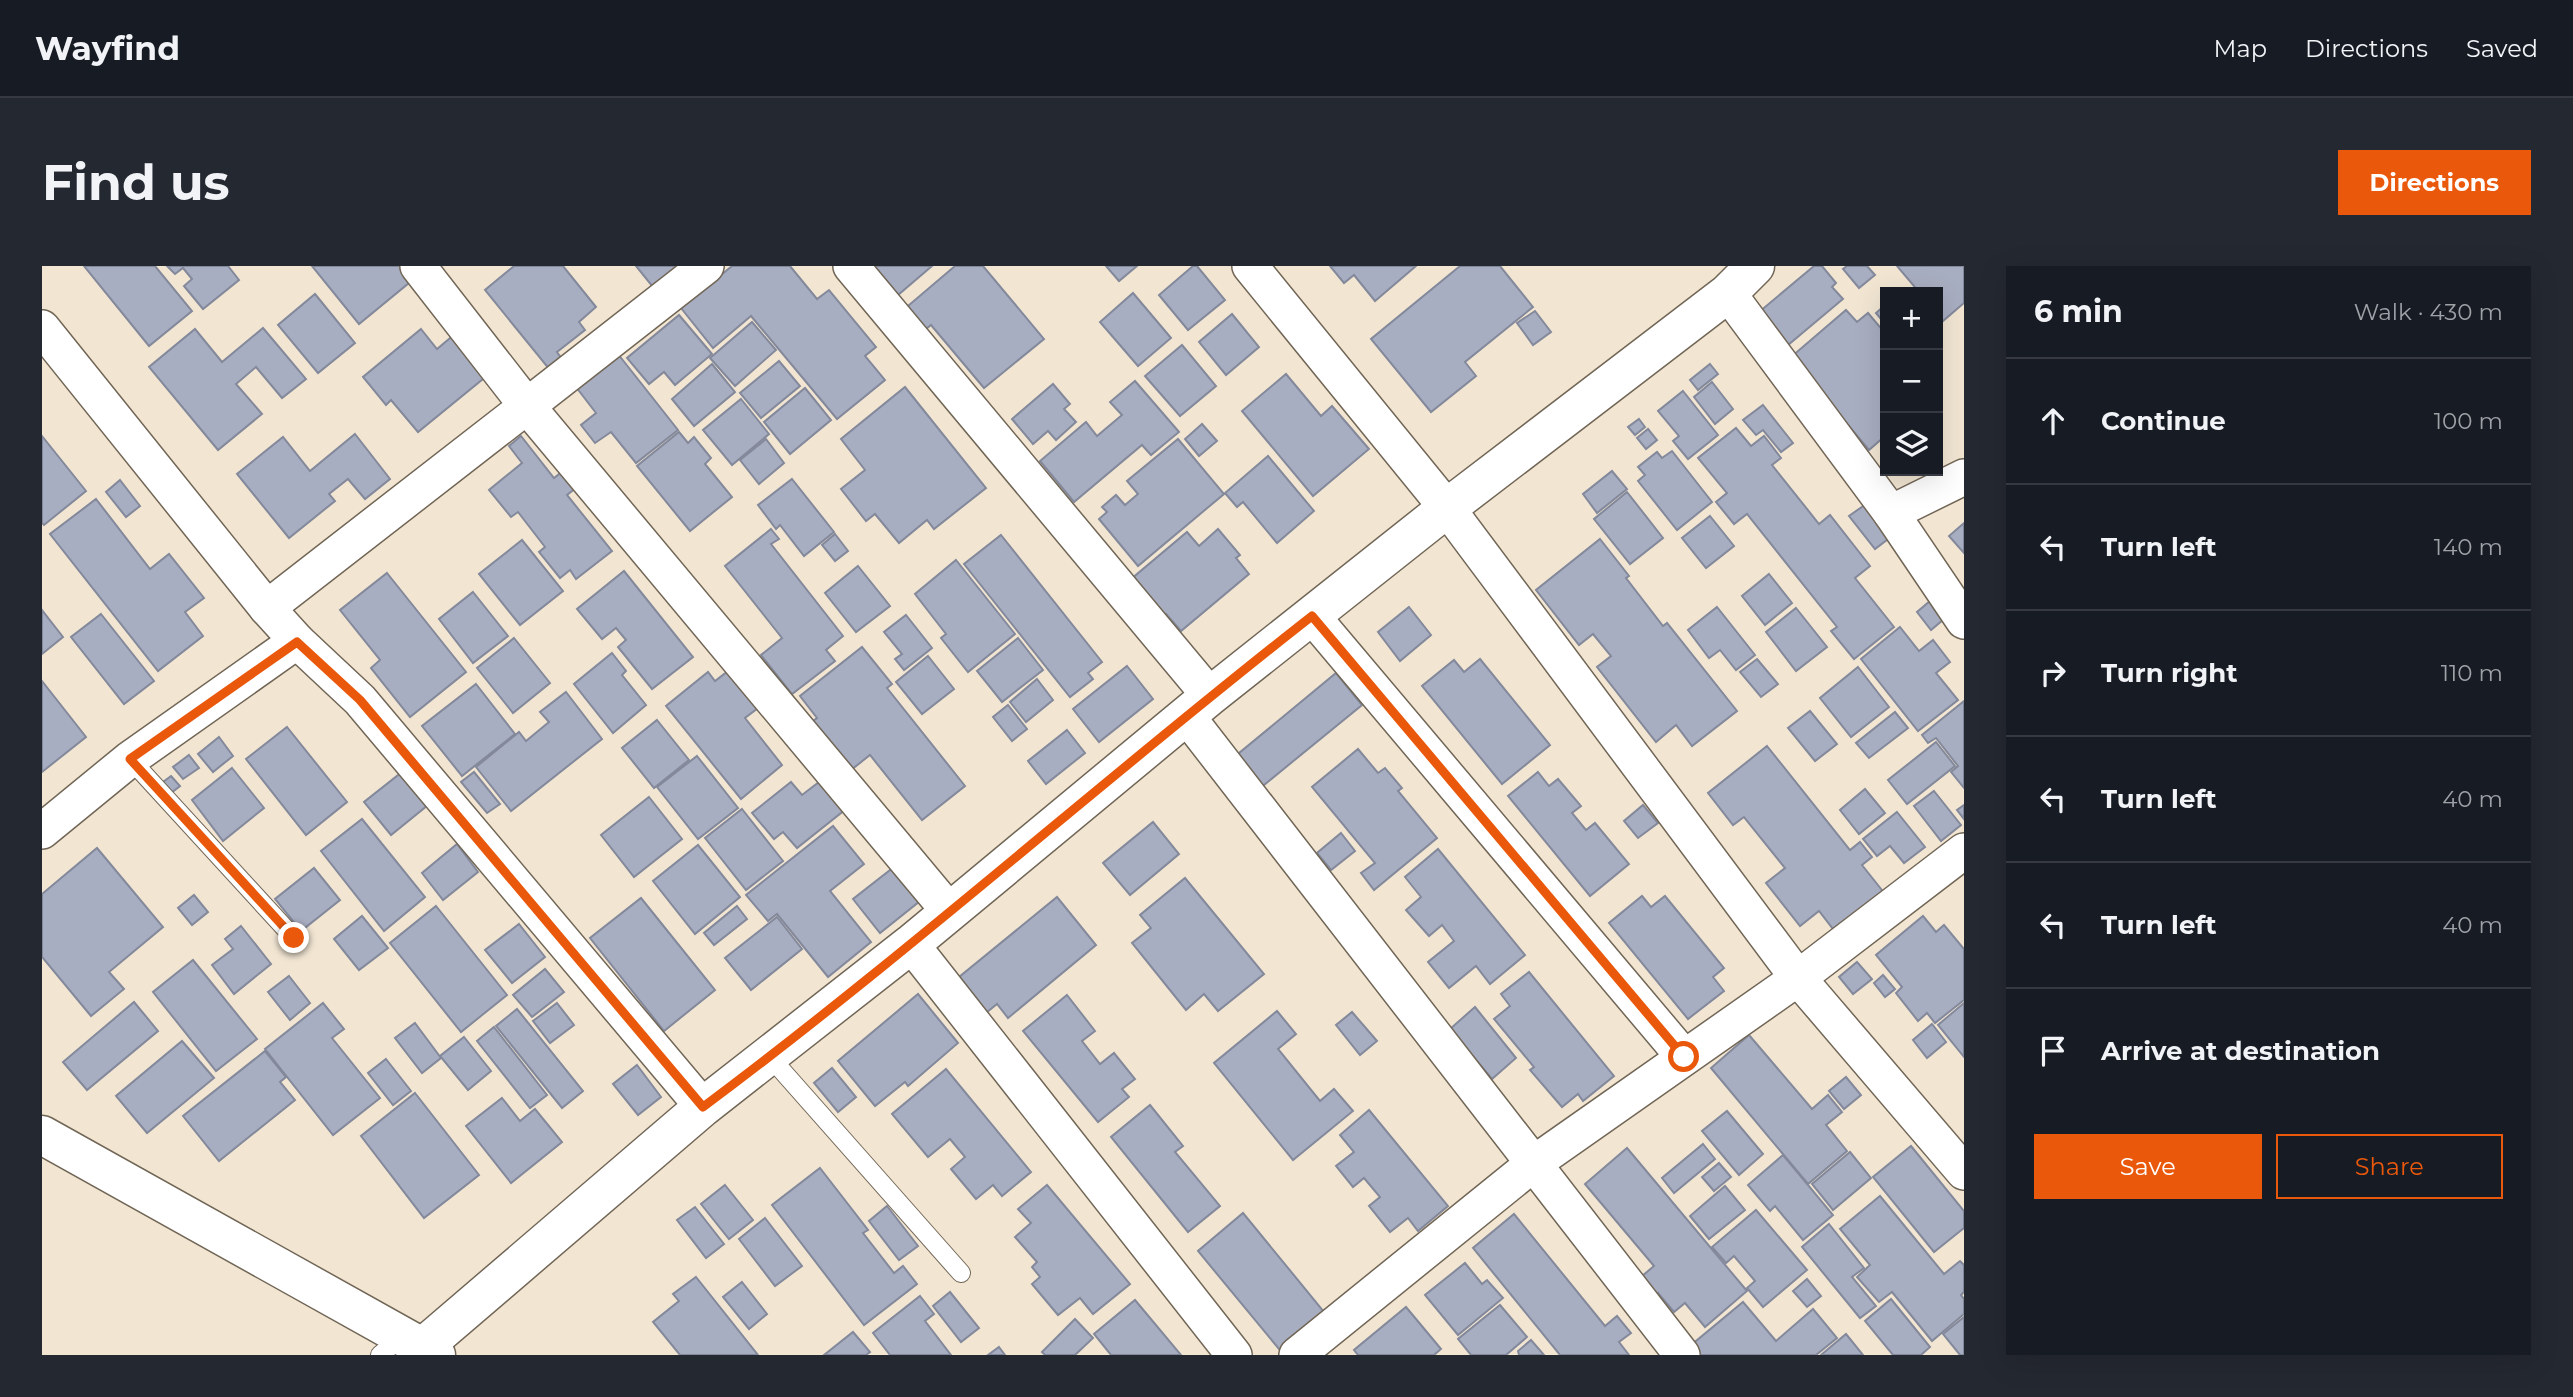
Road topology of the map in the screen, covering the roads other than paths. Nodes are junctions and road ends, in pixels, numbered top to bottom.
1 (418, 266) edge
2 (706, 266) edge
3 (851, 266) edge
4 (1250, 266) edge
5 (1755, 266) edge
6 (1728, 293) junction
7 (42, 328) edge
8 (527, 406) junction
9 (1964, 477) edge
10 (1447, 508) junction
11 (1891, 513) junction
12 (267, 608) junction
13 (1312, 616) junction
14 (1964, 621) edge
15 (297, 642) junction
16 (1198, 706) junction
17 (130, 759) junction
18 (42, 831) edge
19 (1964, 851) edge
20 (949, 911) junction
21 (294, 938) dead end
22 (911, 944) junction
23 (1797, 978) junction
24 (770, 1057) junction
25 (1684, 1057) junction
26 (703, 1107) junction
27 (42, 1135) edge
28 (1533, 1164) junction
29 (1964, 1172) edge
30 (961, 1273) dead end
31 (410, 1348) edge
32 (1234, 1355) edge
33 (1297, 1355) edge
34 (1682, 1355) edge

1 - 8 street
2 - 8 street
3 - 16 street
4 - 10 street
5 - 6 street
6 - 10 street
6 - 11 street
7 - 12 street
8 - 12 street
8 - 20 street
9 - 11 street
10 - 13 street
10 - 23 street
11 - 14 street
12 - 15 street
13 - 16 street
13 - 25 street
15 - 17 street
15 - 26 street
16 - 20 street
16 - 28 street
17 - 18 street
17 - 21 lane
19 - 23 street
20 - 22 street
22 - 24 street
22 - 32 street
23 - 25 street
23 - 29 street
24 - 26 street
24 - 30 lane
25 - 28 street
26 - 31 street
27 - 31 street
28 - 33 street
28 - 34 street

